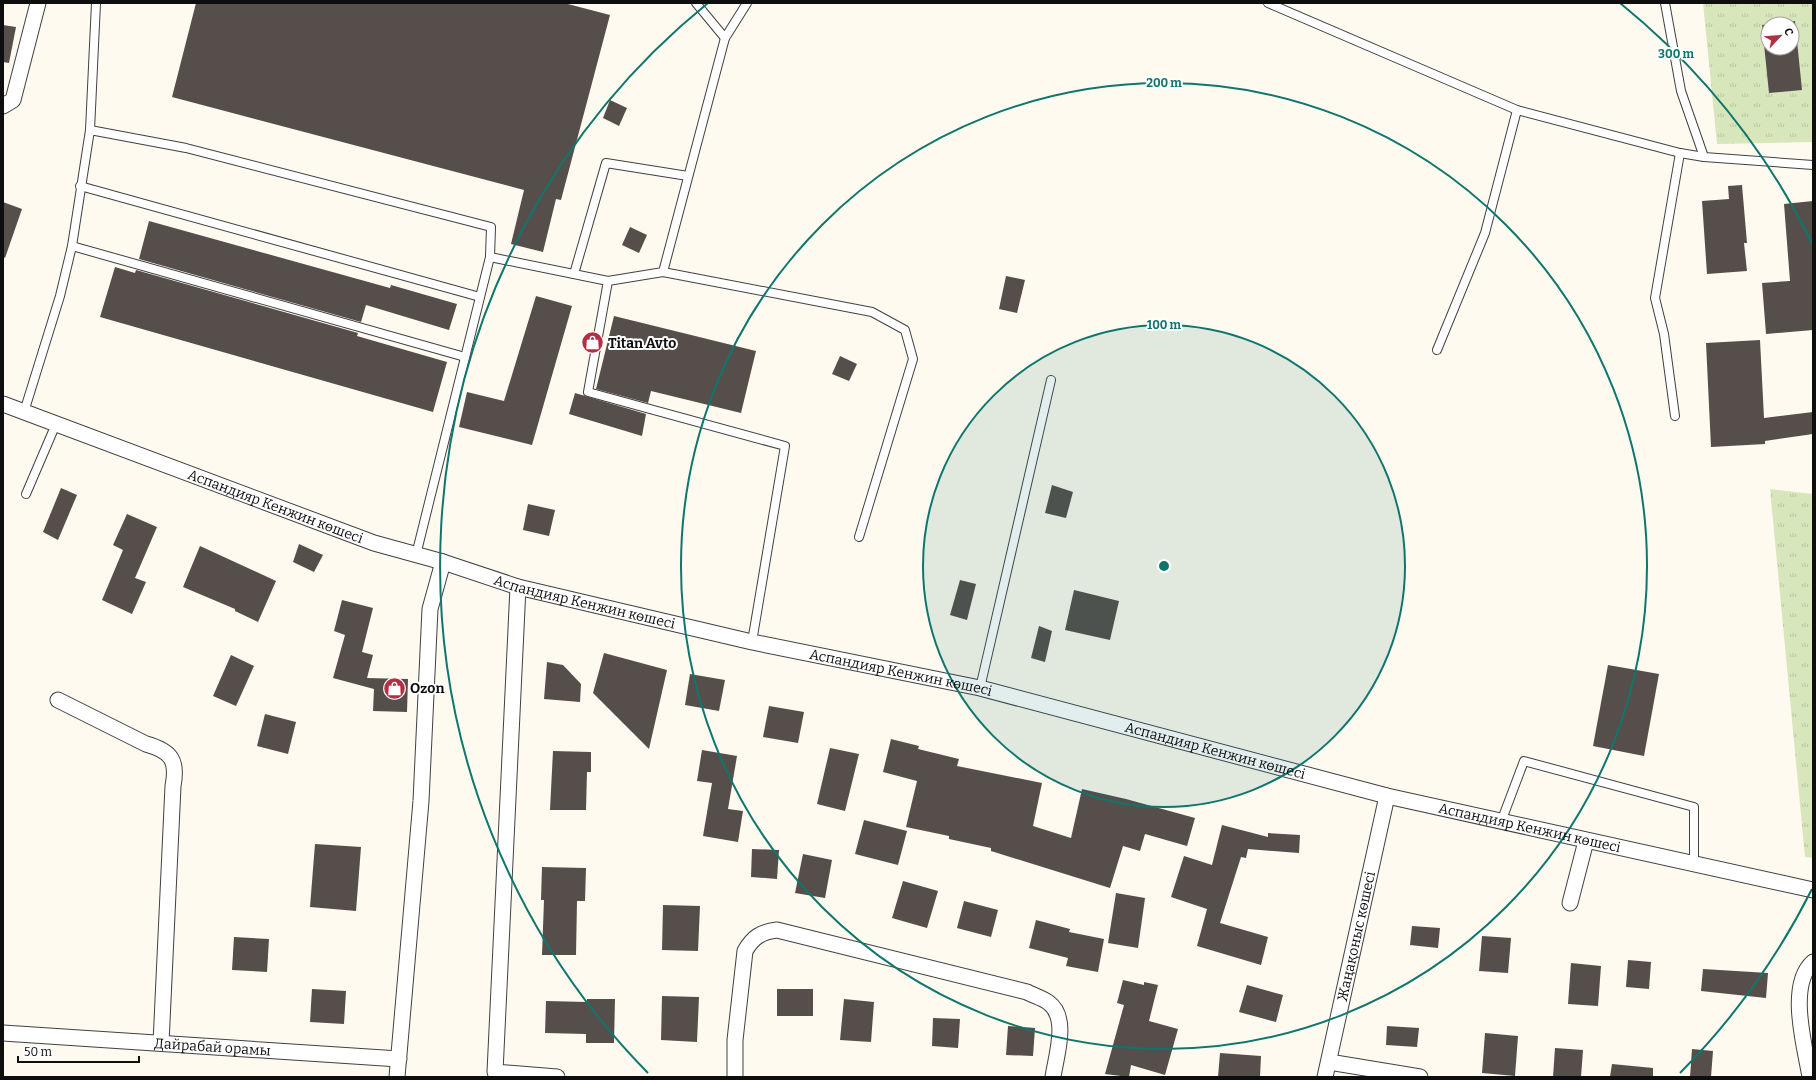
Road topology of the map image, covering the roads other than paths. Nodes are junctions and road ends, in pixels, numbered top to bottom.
1 (38, 3) edge
2 (96, 3) edge
3 (696, 3) edge
4 (747, 3) edge
5 (1268, 3) edge
6 (1666, 3) edge
7 (725, 38) junction
8 (3, 106) edge
9 (1517, 110) junction
10 (90, 130) junction
11 (1680, 153) junction
12 (1704, 157) junction
13 (1813, 165) edge
14 (688, 176) junction
15 (80, 186) junction
16 (72, 246) junction
17 (490, 257) junction
18 (663, 272) junction
19 (574, 274) junction
20 (608, 281) junction
21 (480, 297) junction
22 (1437, 350) dead end
23 (466, 357) junction
24 (1051, 380) dead end
25 (3, 404) edge
26 (24, 412) junction
27 (1675, 416) dead end
28 (56, 424) junction
29 (26, 494) dead end
30 (860, 537) dead end
31 (416, 555) junction
32 (443, 562) junction
33 (518, 587) junction
34 (752, 642) junction
35 (980, 688) junction
36 (58, 700) dead end
37 (1388, 796) junction
38 (1501, 822) junction
39 (1586, 841) junction
40 (1694, 865) junction
41 (1813, 890) edge
42 (1570, 903) dead end
43 (1813, 962) edge
44 (3, 1033) edge
45 (161, 1043) junction
46 (399, 1059) junction
47 (1328, 1062) junction
48 (495, 1075) edge
49 (398, 1077) edge
50 (557, 1077) edge
51 (735, 1077) edge
52 (1053, 1077) edge
53 (1325, 1077) edge
54 (1420, 1077) edge
55 (1810, 1077) edge

1 - 8 street
2 - 10 lane
3 - 7 lane
4 - 7 lane
5 - 9 lane
6 - 12 lane
7 - 14 lane
9 - 11 lane
9 - 22 lane
10 - 15 lane
10 - 17 lane
11 - 12 lane
11 - 27 lane
12 - 13 lane
14 - 18 lane
14 - 19 lane
15 - 16 lane
15 - 21 lane
16 - 23 lane
16 - 26 lane
17 - 19 lane
17 - 21 lane
18 - 20 lane
18 - 30 lane
19 - 20 lane
20 - 34 lane
21 - 23 lane
23 - 31 lane
24 - 35 lane
25 - 26 street, Аспандияр Кенжин көшесі
26 - 28 street, Аспандияр Кенжин көшесі
28 - 29 lane
28 - 31 street, Аспандияр Кенжин көшесі
31 - 32 street, Аспандияр Кенжин көшесі
32 - 33 street, Аспандияр Кенжин көшесі
32 - 46 street
33 - 34 street, Аспандияр Кенжин көшесі
33 - 48 street
34 - 35 street, Аспандияр Кенжин көшесі
35 - 37 street, Аспандияр Кенжин көшесі
36 - 45 street
37 - 38 street, Аспандияр Кенжин көшесі
37 - 47 street, Жаңақоныс көшесі
38 - 39 street, Аспандияр Кенжин көшесі
38 - 40 lane
39 - 40 street, Аспандияр Кенжин көшесі
39 - 42 street
40 - 41 street, Аспандияр Кенжин көшесі
43 - 55 street
44 - 45 street, Дайрабай орамы
45 - 46 street, Дайрабай орамы
46 - 49 street
47 - 53 street, Жаңақоныс көшесі
47 - 54 street
48 - 50 street
51 - 52 street

